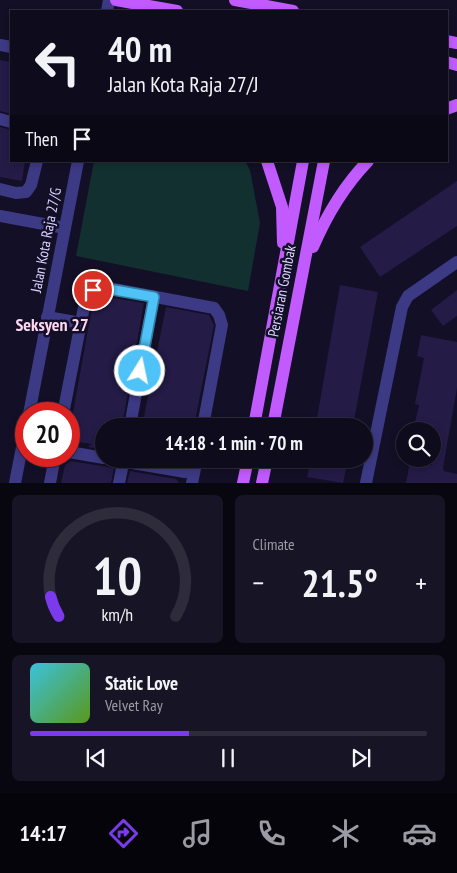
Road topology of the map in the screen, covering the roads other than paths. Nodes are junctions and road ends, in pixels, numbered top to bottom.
1 (116, 0) edge
2 (234, 0) edge
3 (276, 0) edge
4 (152, 8) edge
5 (169, 10) edge
6 (288, 10) edge
7 (296, 10) edge
8 (37, 162) edge
9 (78, 162) edge
10 (267, 162) edge
11 (303, 162) edge
12 (324, 162) edge
13 (367, 162) edge
14 (0, 189) edge
15 (0, 216) edge
16 (65, 228) junction
17 (457, 262) edge
18 (283, 270) junction
19 (302, 275) junction
20 (154, 297) junction
21 (47, 317) junction
22 (81, 323) junction
23 (31, 402) edge
24 (65, 402) edge
25 (131, 418) edge
26 (205, 418) edge
27 (255, 418) edge
28 (275, 418) edge
29 (80, 454) edge
30 (95, 456) edge
31 (19, 467) edge
32 (53, 467) edge
33 (122, 468) edge
34 (153, 468) edge
35 (246, 468) edge
36 (264, 468) edge
37 (189, 478) edge
38 (16, 483) edge
39 (50, 483) edge
40 (119, 483) edge
41 (243, 483) edge
42 (262, 483) edge
43 (366, 483) edge

1 - 4 main road
2 - 6 main road
3 - 7 street
4 - 5 main road
8 - 14 street
9 - 16 street, Jalan Kota Raja 27/G
10 - 18 main road
11 - 18 main road, Persiaran Gombak
12 - 19 main road, Persiaran Gombak
13 - 19 main road
15 - 16 street
16 - 21 street, Jalan Kota Raja 27/G
17 - 43 street
18 - 27 main road, Persiaran Gombak
19 - 28 main road, Persiaran Gombak
20 - 22 street
20 - 25 street
20 - 26 street
21 - 22 street
21 - 23 street, Jalan Kota Raja 27/G
22 - 24 street
29 - 30 street
31 - 38 street
32 - 39 street
33 - 40 street
34 - 37 street
35 - 41 main road
36 - 42 main road

